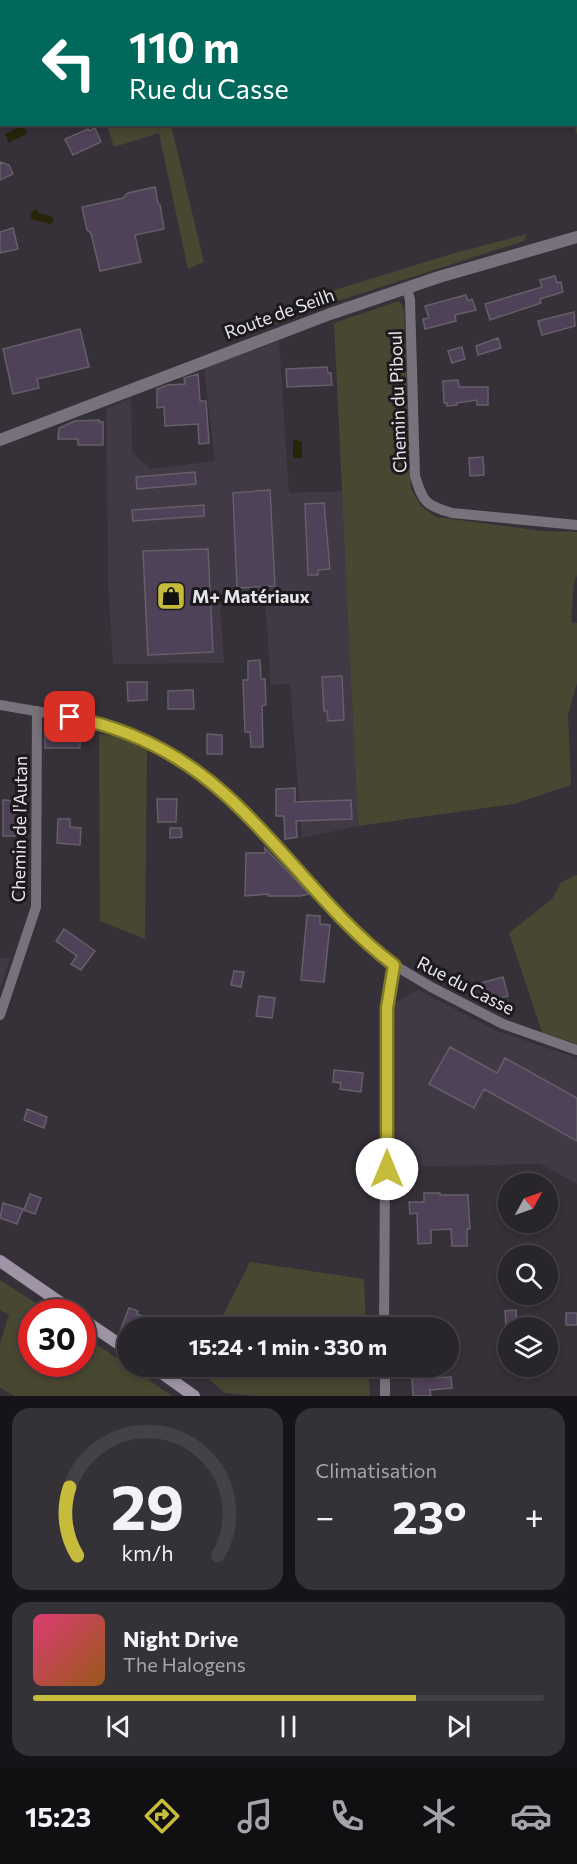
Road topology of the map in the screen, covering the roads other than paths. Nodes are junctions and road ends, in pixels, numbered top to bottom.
1 (577, 237) edge
2 (407, 288) junction
3 (0, 440) edge
4 (577, 525) edge
5 (0, 705) edge
6 (37, 711) junction
7 (394, 965) junction
8 (0, 1015) edge
9 (577, 1050) edge
10 (0, 1262) edge
11 (55, 1299) edge
12 (384, 1317) edge
13 (96, 1328) edge
14 (117, 1342) edge
15 (167, 1377) edge
16 (385, 1377) edge
17 (194, 1396) edge
18 (385, 1396) edge

1 - 2 street, Route de Seilh
2 - 3 street, Route de Seilh
2 - 4 street, Chemin du Piboul
5 - 6 street, Rue du Casse
6 - 7 street, Rue du Casse
6 - 8 street, Chemin de l'Autan
7 - 9 street, Rue du Casse
7 - 12 street
10 - 11 main road
13 - 14 main road
15 - 17 main road
16 - 18 street

